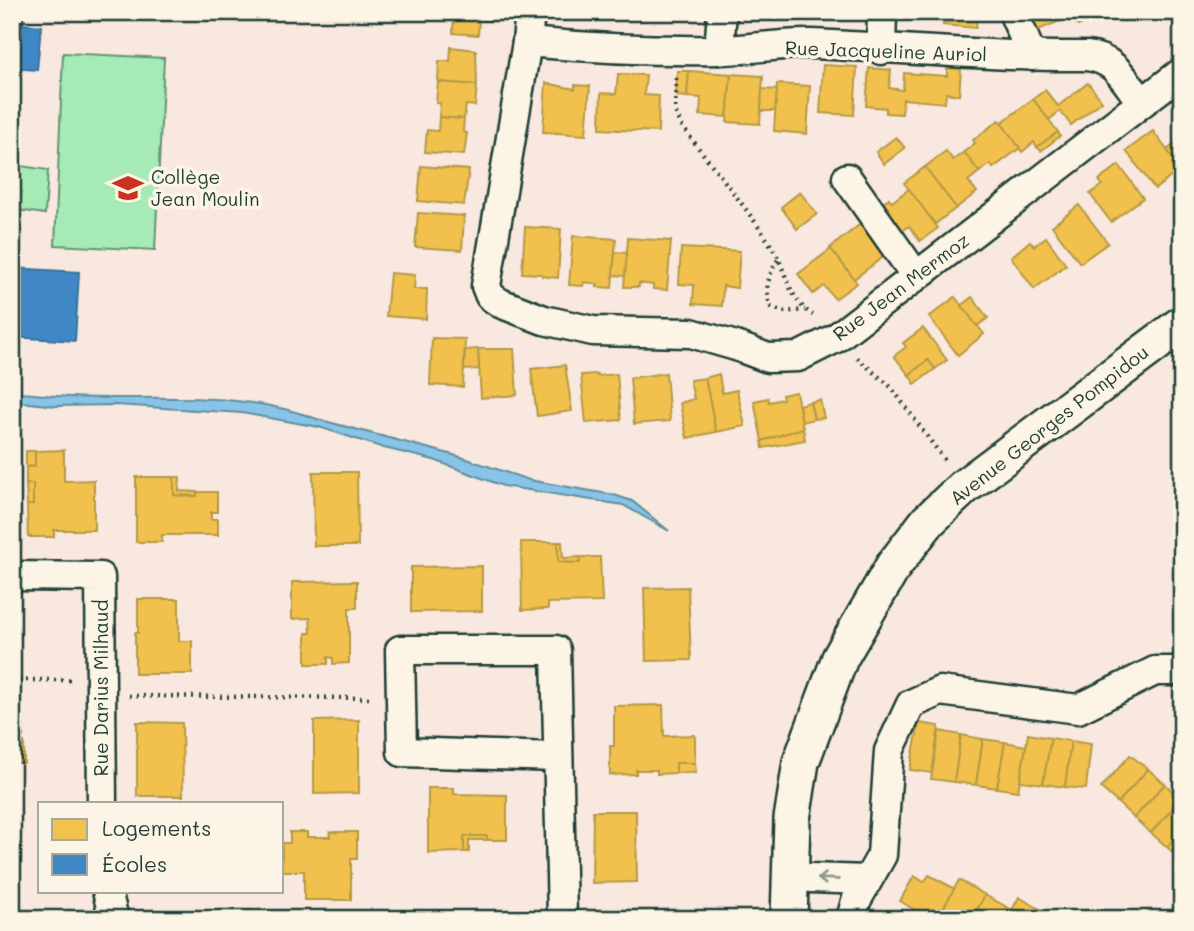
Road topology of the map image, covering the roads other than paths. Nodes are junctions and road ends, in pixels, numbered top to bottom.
1 (530, 12) edge
2 (722, 12) edge
3 (881, 12) edge
4 (1013, 12) edge
5 (527, 42) junction
6 (719, 50) junction
7 (881, 50) junction
8 (1032, 56) junction
9 (1182, 72) edge
10 (1141, 101) junction
11 (847, 178) dead end
12 (916, 276) junction
13 (1182, 324) edge
14 (12, 576) edge
15 (1182, 671) edge
16 (558, 757) junction
17 (102, 802) edge
18 (789, 875) junction
19 (867, 880) junction
20 (107, 892) edge
21 (114, 919) edge
22 (562, 919) edge
23 (789, 919) edge
24 (851, 919) edge

1 - 5 street, Rue Jean Mermoz
2 - 6 street
3 - 7 street
4 - 8 street
5 - 6 street, Rue Jacqueline Auriol
5 - 12 street, Rue Jean Mermoz
6 - 7 street, Rue Jacqueline Auriol
7 - 8 street, Rue Jacqueline Auriol
8 - 10 street, Rue Jacqueline Auriol
9 - 10 street, Rue Jean Mermoz
10 - 12 street, Rue Jean Mermoz
11 - 12 street
13 - 18 street, Avenue Georges Pompidou
14 - 17 street, Rue Darius Milhaud
15 - 19 street
16 - 16 street
16 - 22 street
19 -> 18 street
18 - 23 street, Avenue Georges Pompidou
19 - 24 street
20 - 21 street

